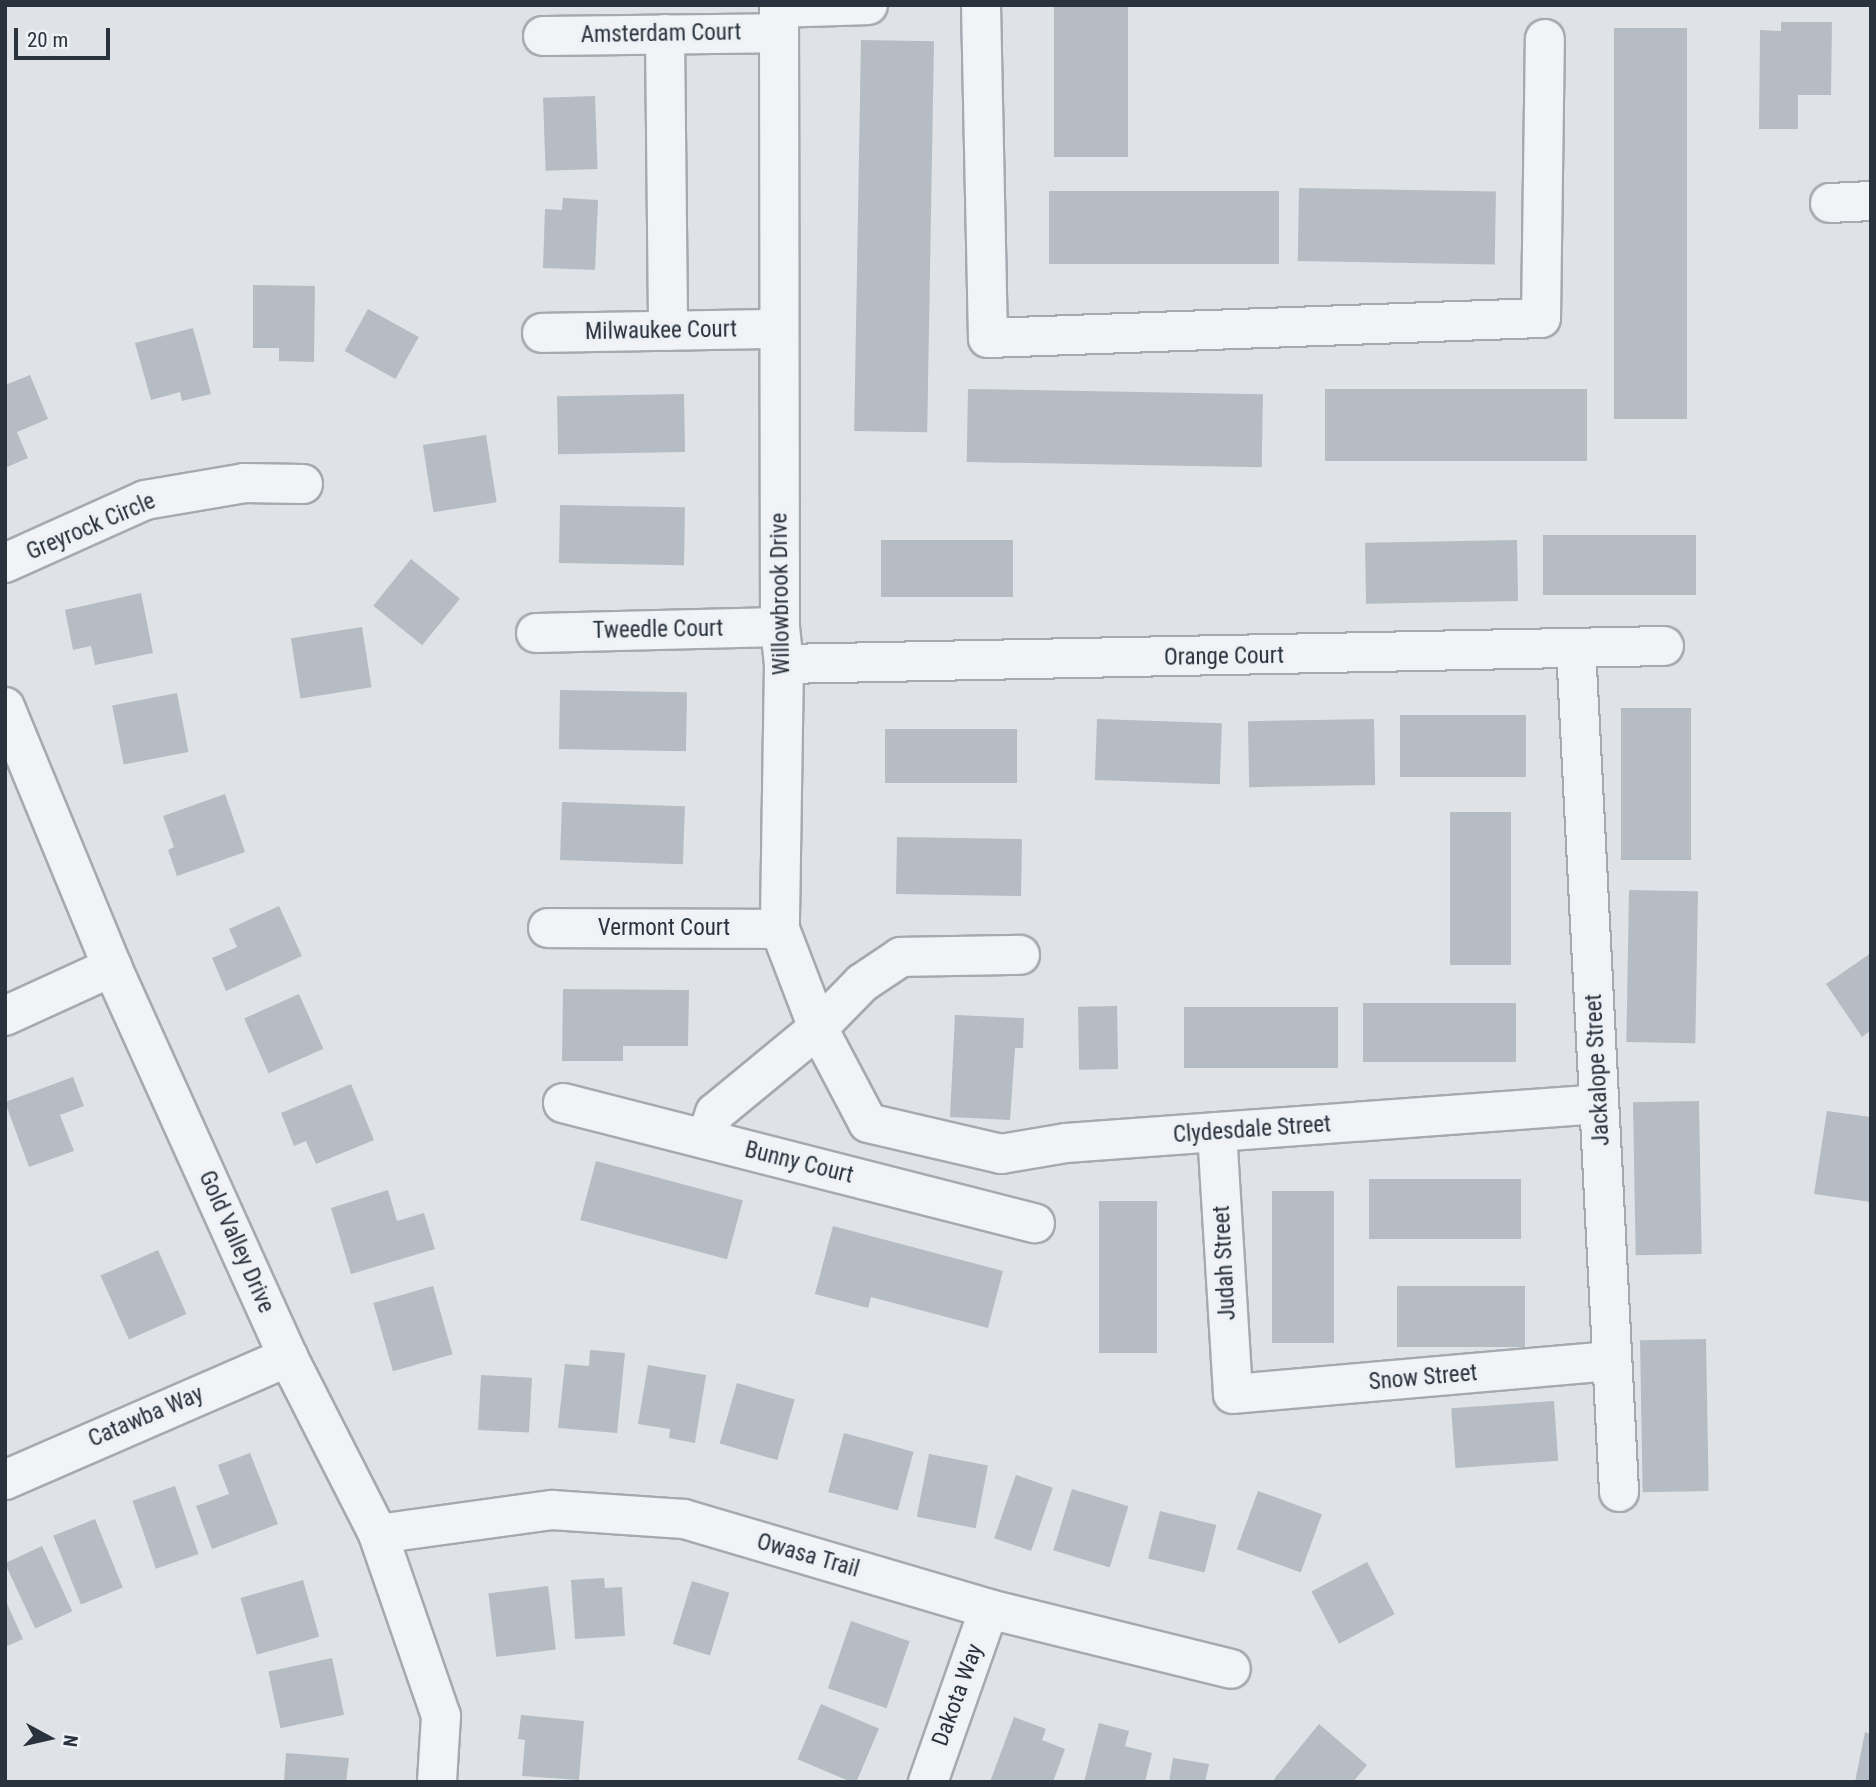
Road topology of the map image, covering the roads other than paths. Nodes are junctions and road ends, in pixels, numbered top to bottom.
1 (868, 5) edge
2 (981, 5) edge
3 (779, 15) edge
4 (665, 34) junction
5 (543, 36) dead end
6 (1545, 39) dead end
7 (1871, 201) edge
8 (1830, 203) dead end
9 (779, 329) junction
10 (668, 331) junction
11 (542, 333) dead end
12 (303, 484) dead end
13 (5, 563) edge
14 (780, 627) junction
15 (536, 633) dead end
16 (1664, 646) dead end
17 (1576, 648) junction
18 (783, 664) junction
19 (5, 708) edge
20 (548, 928) dead end
21 (780, 929) junction
22 (1020, 955) dead end
23 (112, 967) junction
24 (5, 1017) edge
25 (818, 1028) junction
26 (563, 1103) dead end
27 (1599, 1104) junction
28 (1217, 1132) junction
29 (907, 1133) joint
30 (706, 1139) junction
31 (1035, 1223) dead end
32 (288, 1357) junction
33 (1612, 1361) junction
34 (1233, 1394) joint
35 (5, 1480) edge
36 (1619, 1492) dead end
37 (378, 1534) junction
38 (989, 1609) junction
39 (1231, 1669) dead end
40 (437, 1782) edge
41 (928, 1782) edge

1 - 3 street, Amsterdam Court
2 - 6 street
3 - 4 street, Amsterdam Court
3 - 9 street, Willowbrook Drive
4 - 5 street, Amsterdam Court
4 - 10 street
7 - 8 street
9 - 10 street, Milwaukee Court
9 - 14 street, Willowbrook Drive
10 - 11 street, Milwaukee Court
12 - 13 street, Greyrock Circle
14 - 15 street, Tweedle Court
14 - 18 street, Willowbrook Drive
16 - 17 street, Orange Court
17 - 18 street, Orange Court
17 - 27 street, Jackalope Street
18 - 21 street, Willowbrook Drive
19 - 23 street, Gold Valley Drive
20 - 21 street, Vermont Court
21 - 25 street, Willowbrook Drive
22 - 25 street
23 - 24 street
23 - 32 street, Gold Valley Drive
25 - 29 street, Willowbrook Drive
25 - 30 street
26 - 30 street, Bunny Court
27 - 28 street, Clydesdale Street
27 - 33 street, Jackalope Street
28 - 29 street, Clydesdale Street
28 - 34 street, Judah Street
30 - 31 street, Bunny Court
32 - 35 street, Catawba Way
32 - 37 street, Gold Valley Drive
33 - 34 street, Snow Street
33 - 36 street, Jackalope Street
37 - 38 street, Owasa Trail
37 - 40 street, Gold Valley Drive
38 - 39 street, Owasa Trail
38 - 41 street, Dakota Way

